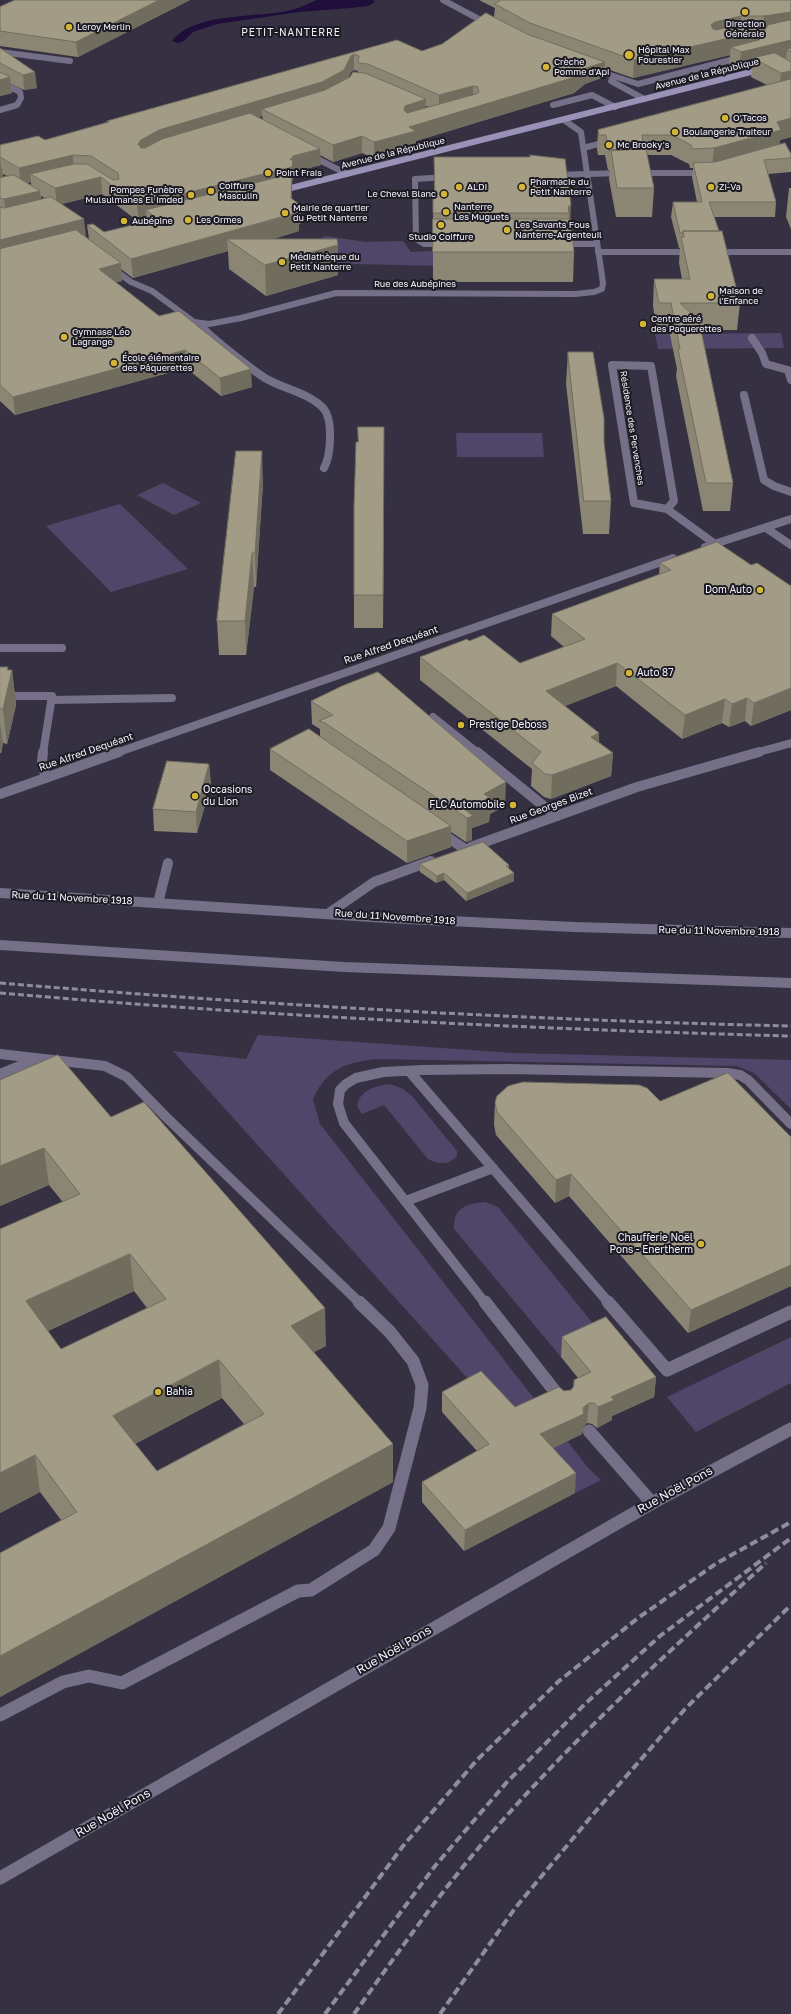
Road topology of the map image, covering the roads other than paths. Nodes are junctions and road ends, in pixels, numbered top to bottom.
1 (443, 0) edge
2 (495, 27) edge
3 (0, 52) edge
4 (750, 56) edge
5 (70, 61) dead end
6 (791, 62) edge
7 (583, 66) edge
8 (774, 66) junction
9 (780, 71) edge
10 (602, 73) junction
11 (0, 82) edge
12 (644, 99) junction
13 (553, 105) dead end
14 (615, 107) junction
15 (0, 110) edge
16 (564, 120) junction
17 (618, 139) edge
18 (583, 148) junction
19 (305, 152) edge
20 (713, 172) edge
21 (347, 174) junction
22 (587, 174) junction
23 (547, 175) edge
24 (455, 177) edge
25 (269, 194) edge
26 (456, 244) edge
27 (550, 244) edge
28 (597, 244) junction
29 (598, 252) junction
30 (791, 252) edge
31 (108, 264) edge
32 (201, 324) junction
33 (752, 338) dead end
34 (791, 380) edge
35 (744, 395) dead end
36 (324, 468) dead end
37 (791, 492) edge
38 (667, 509) junction
39 (791, 519) edge
40 (766, 528) junction
41 (715, 544) junction
42 (791, 545) edge
43 (700, 549) edge
44 (685, 554) edge
45 (0, 648) edge
46 (62, 648) dead end
47 (0, 696) edge
48 (172, 698) dead end
49 (51, 700) junction
50 (433, 717) edge
51 (791, 743) edge
52 (46, 778) junction
53 (0, 794) edge
54 (556, 816) junction
55 (433, 828) edge
56 (465, 849) junction
57 (451, 854) edge
58 (437, 859) edge
59 (168, 863) dead end
60 (0, 893) edge
61 (158, 903) junction
62 (328, 913) junction
63 (791, 933) edge
64 (0, 945) edge
65 (791, 983) edge
66 (0, 1054) edge
67 (38, 1059) junction
68 (409, 1070) junction
69 (0, 1074) edge
70 (791, 1124) edge
71 (493, 1168) junction
72 (406, 1202) junction
73 (791, 1312) edge
74 (565, 1404) edge
75 (791, 1429) edge
76 (588, 1431) dead end
77 (652, 1503) junction
78 (0, 1715) edge
79 (0, 1878) edge

1 - 2 street
3 - 5 street
4 - 10 street
6 - 8 main road, Avenue de la République
7 - 10 street
8 - 9 street
8 - 12 main road, Avenue de la République
10 - 12 street
11 - 15 street
12 - 14 main road, Avenue de la République
13 - 14 street
14 - 16 main road, Avenue de la République
16 - 18 street, Rue des Aubépines
16 - 21 main road, Avenue de la République
17 - 18 street
18 - 22 street, Rue des Aubépines
19 - 21 street
20 - 22 street
21 - 25 main road, Avenue de la République
22 - 23 street
22 - 28 street, Rue des Aubépines
24 - 26 street
27 - 28 street
28 - 29 street, Rue des Aubépines
29 - 30 street
29 - 32 street, Rue des Aubépines
31 - 32 street
32 - 36 street
33 - 34 street
35 - 37 street
38 - 38 street, Résidence des Pervenches
38 - 41 street, Résidence des Pervenches
39 - 40 street
40 - 41 street
40 - 42 street
41 - 43 street
44 - 52 street, Rue Alfred Dequéant
45 - 46 street
47 - 49 street
48 - 49 street
49 - 52 street
50 - 54 street
51 - 54 street, Rue Georges Bizet
52 - 53 street, Rue Alfred Dequéant
54 - 56 street, Rue Georges Bizet
55 - 56 street
56 - 57 street, Rue Georges Bizet
58 - 62 street
59 - 61 street
60 - 61 street, Rue du 11 Novembre 1918
61 - 62 street, Rue du 11 Novembre 1918
62 - 63 street, Rue du 11 Novembre 1918
64 - 65 street
66 - 67 street
67 - 69 street
67 - 78 street
68 - 70 street
68 - 71 street
68 - 72 street
71 - 72 street
71 - 73 street
72 - 74 street
75 - 77 street, Rue Noël Pons
76 - 77 street
77 - 79 street, Rue Noël Pons

